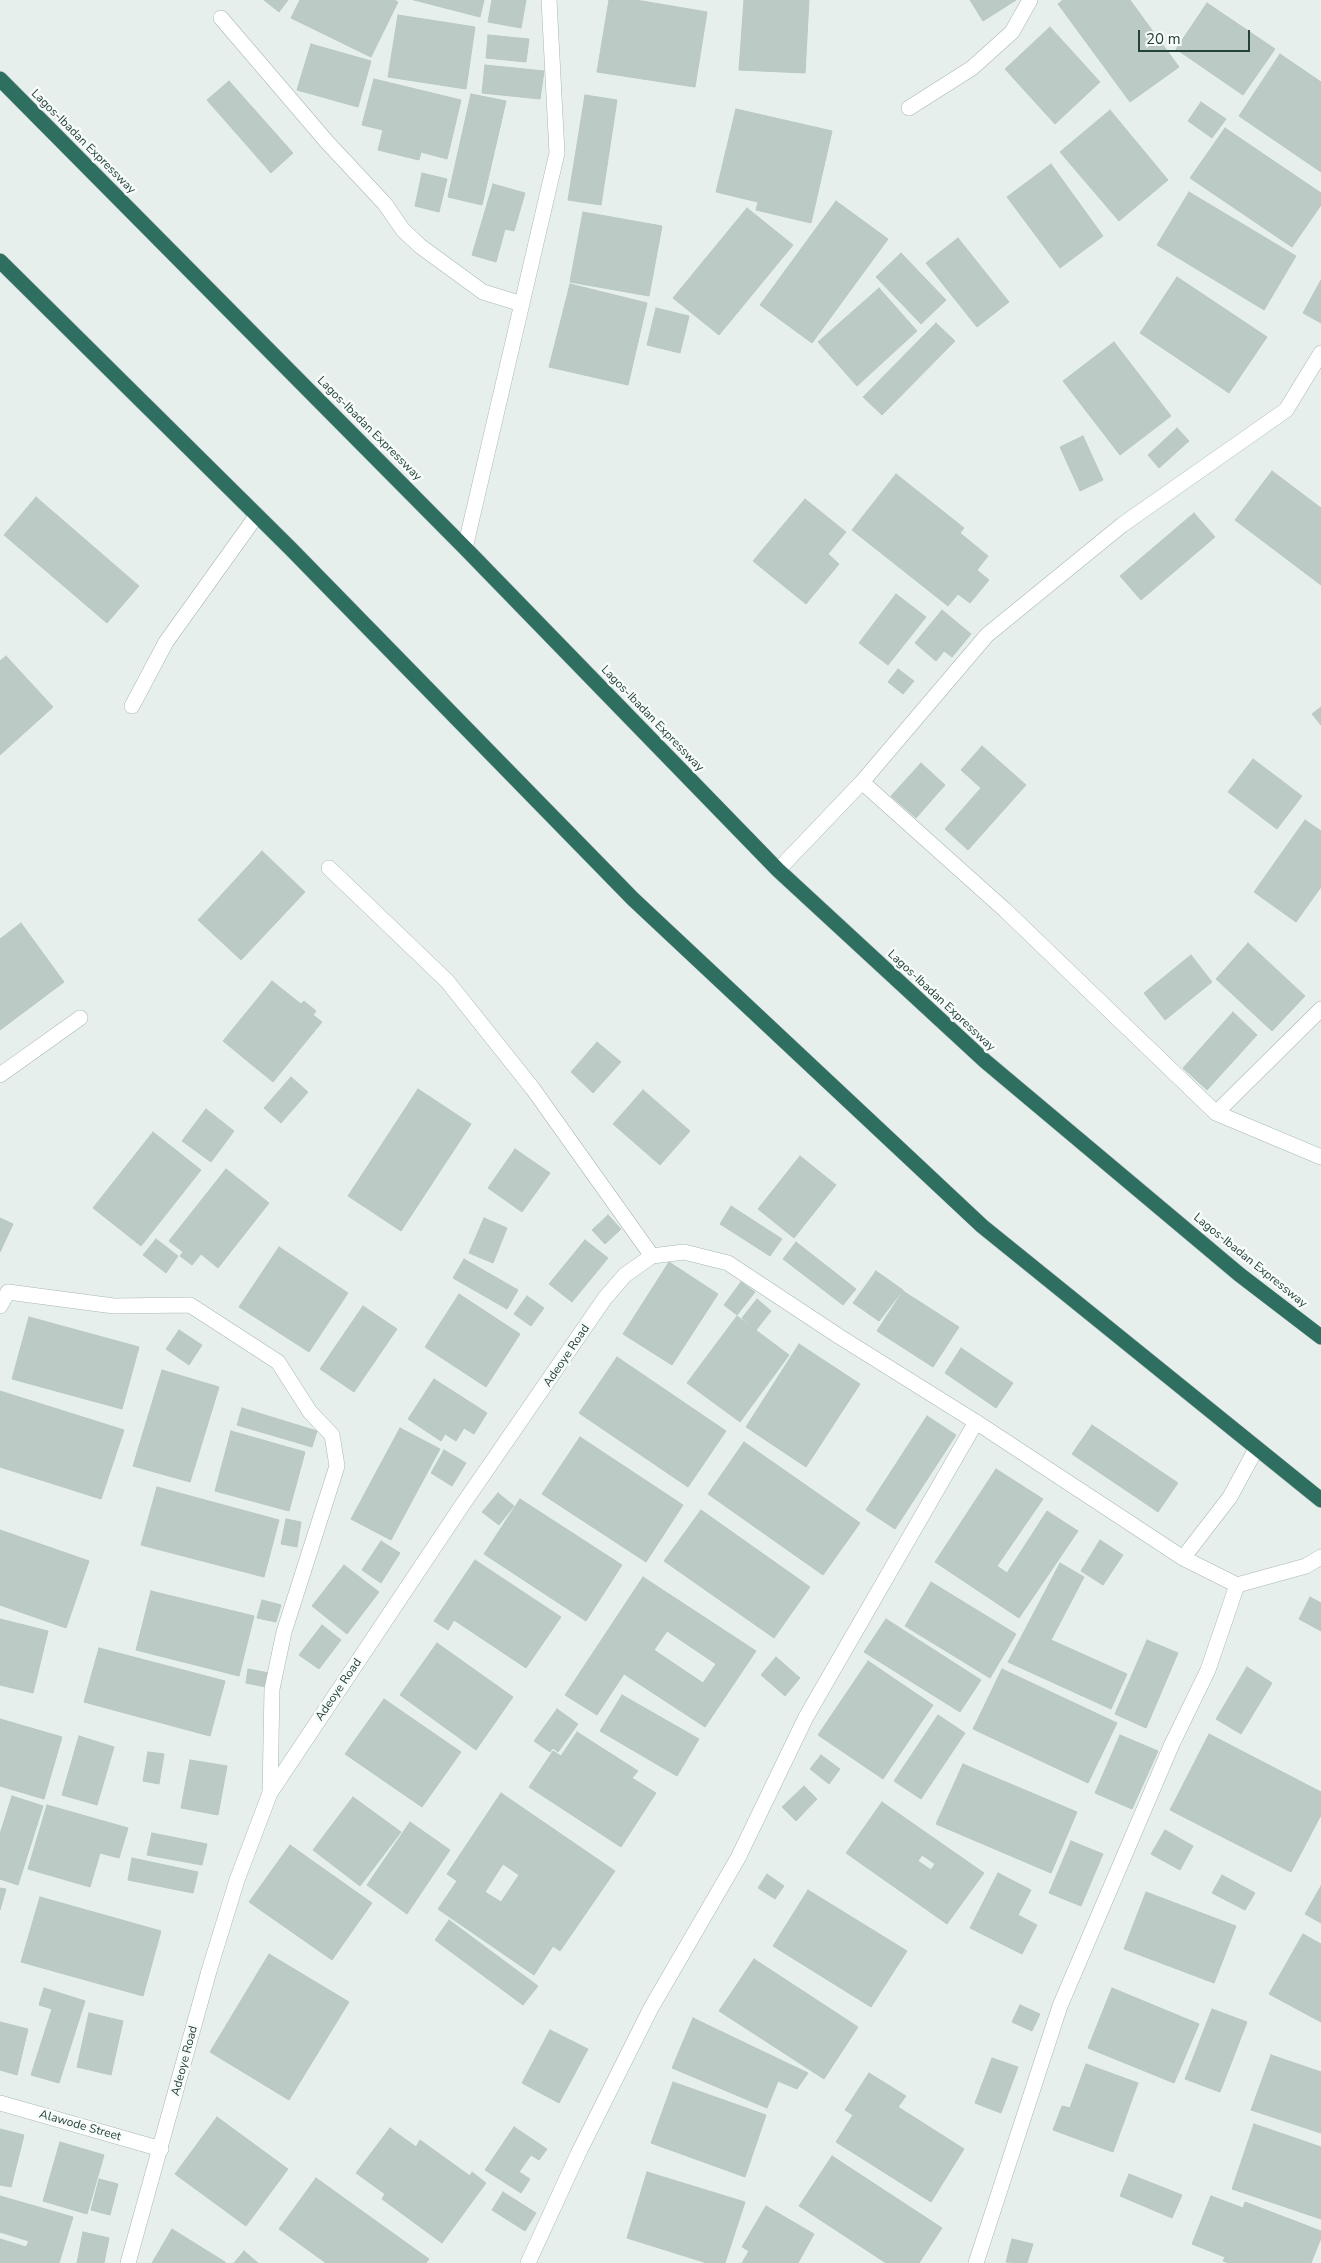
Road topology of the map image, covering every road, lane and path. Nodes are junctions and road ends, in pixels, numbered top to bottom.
1 (549, 0) edge
2 (1030, 0) edge
3 (221, 18) dead end
4 (0, 79) edge
5 (909, 108) dead end
6 (0, 262) edge
7 (522, 304) junction
8 (1321, 353) edge
9 (257, 515) junction
10 (465, 548) junction
11 (132, 706) dead end
12 (862, 782) junction
13 (329, 868) dead end
14 (778, 870) junction
15 (1321, 1008) edge
16 (80, 1018) dead end
17 (0, 1075) edge
18 (1216, 1113) junction
19 (1321, 1157) edge
20 (652, 1256) junction
21 (0, 1306) edge
22 (1321, 1337) edge
23 (976, 1422) junction
24 (1256, 1449) junction
25 (1321, 1500) edge
26 (1321, 1557) edge
27 (1183, 1558) junction
28 (1237, 1585) junction
29 (270, 1793) junction
30 (0, 2102) edge
31 (161, 2149) junction
32 (128, 2263) edge
33 (528, 2263) edge
34 (976, 2263) edge

1 - 7 street
2 - 5 street
3 - 7 street
4 - 10 highway, Lagos-Ibadan Expressway
6 - 9 highway
7 - 10 street
8 - 12 street
9 - 11 street
9 - 24 highway
10 - 14 highway, Lagos-Ibadan Expressway
12 - 14 street
12 - 18 street
13 - 20 street
14 - 22 highway, Lagos-Ibadan Expressway
15 - 18 street
16 - 17 street
18 - 19 street
20 - 23 street, Adeoye Road
20 - 29 street, Adeoye Road
21 - 29 street
23 - 27 street, Adeoye Road
23 - 33 street
24 - 25 highway
24 - 27 street
26 - 28 street
27 - 28 street, Adeoye Road
28 - 34 street
29 - 31 street, Adeoye Road
30 - 31 street, Alawode Street
31 - 32 street, Adeoye Road

